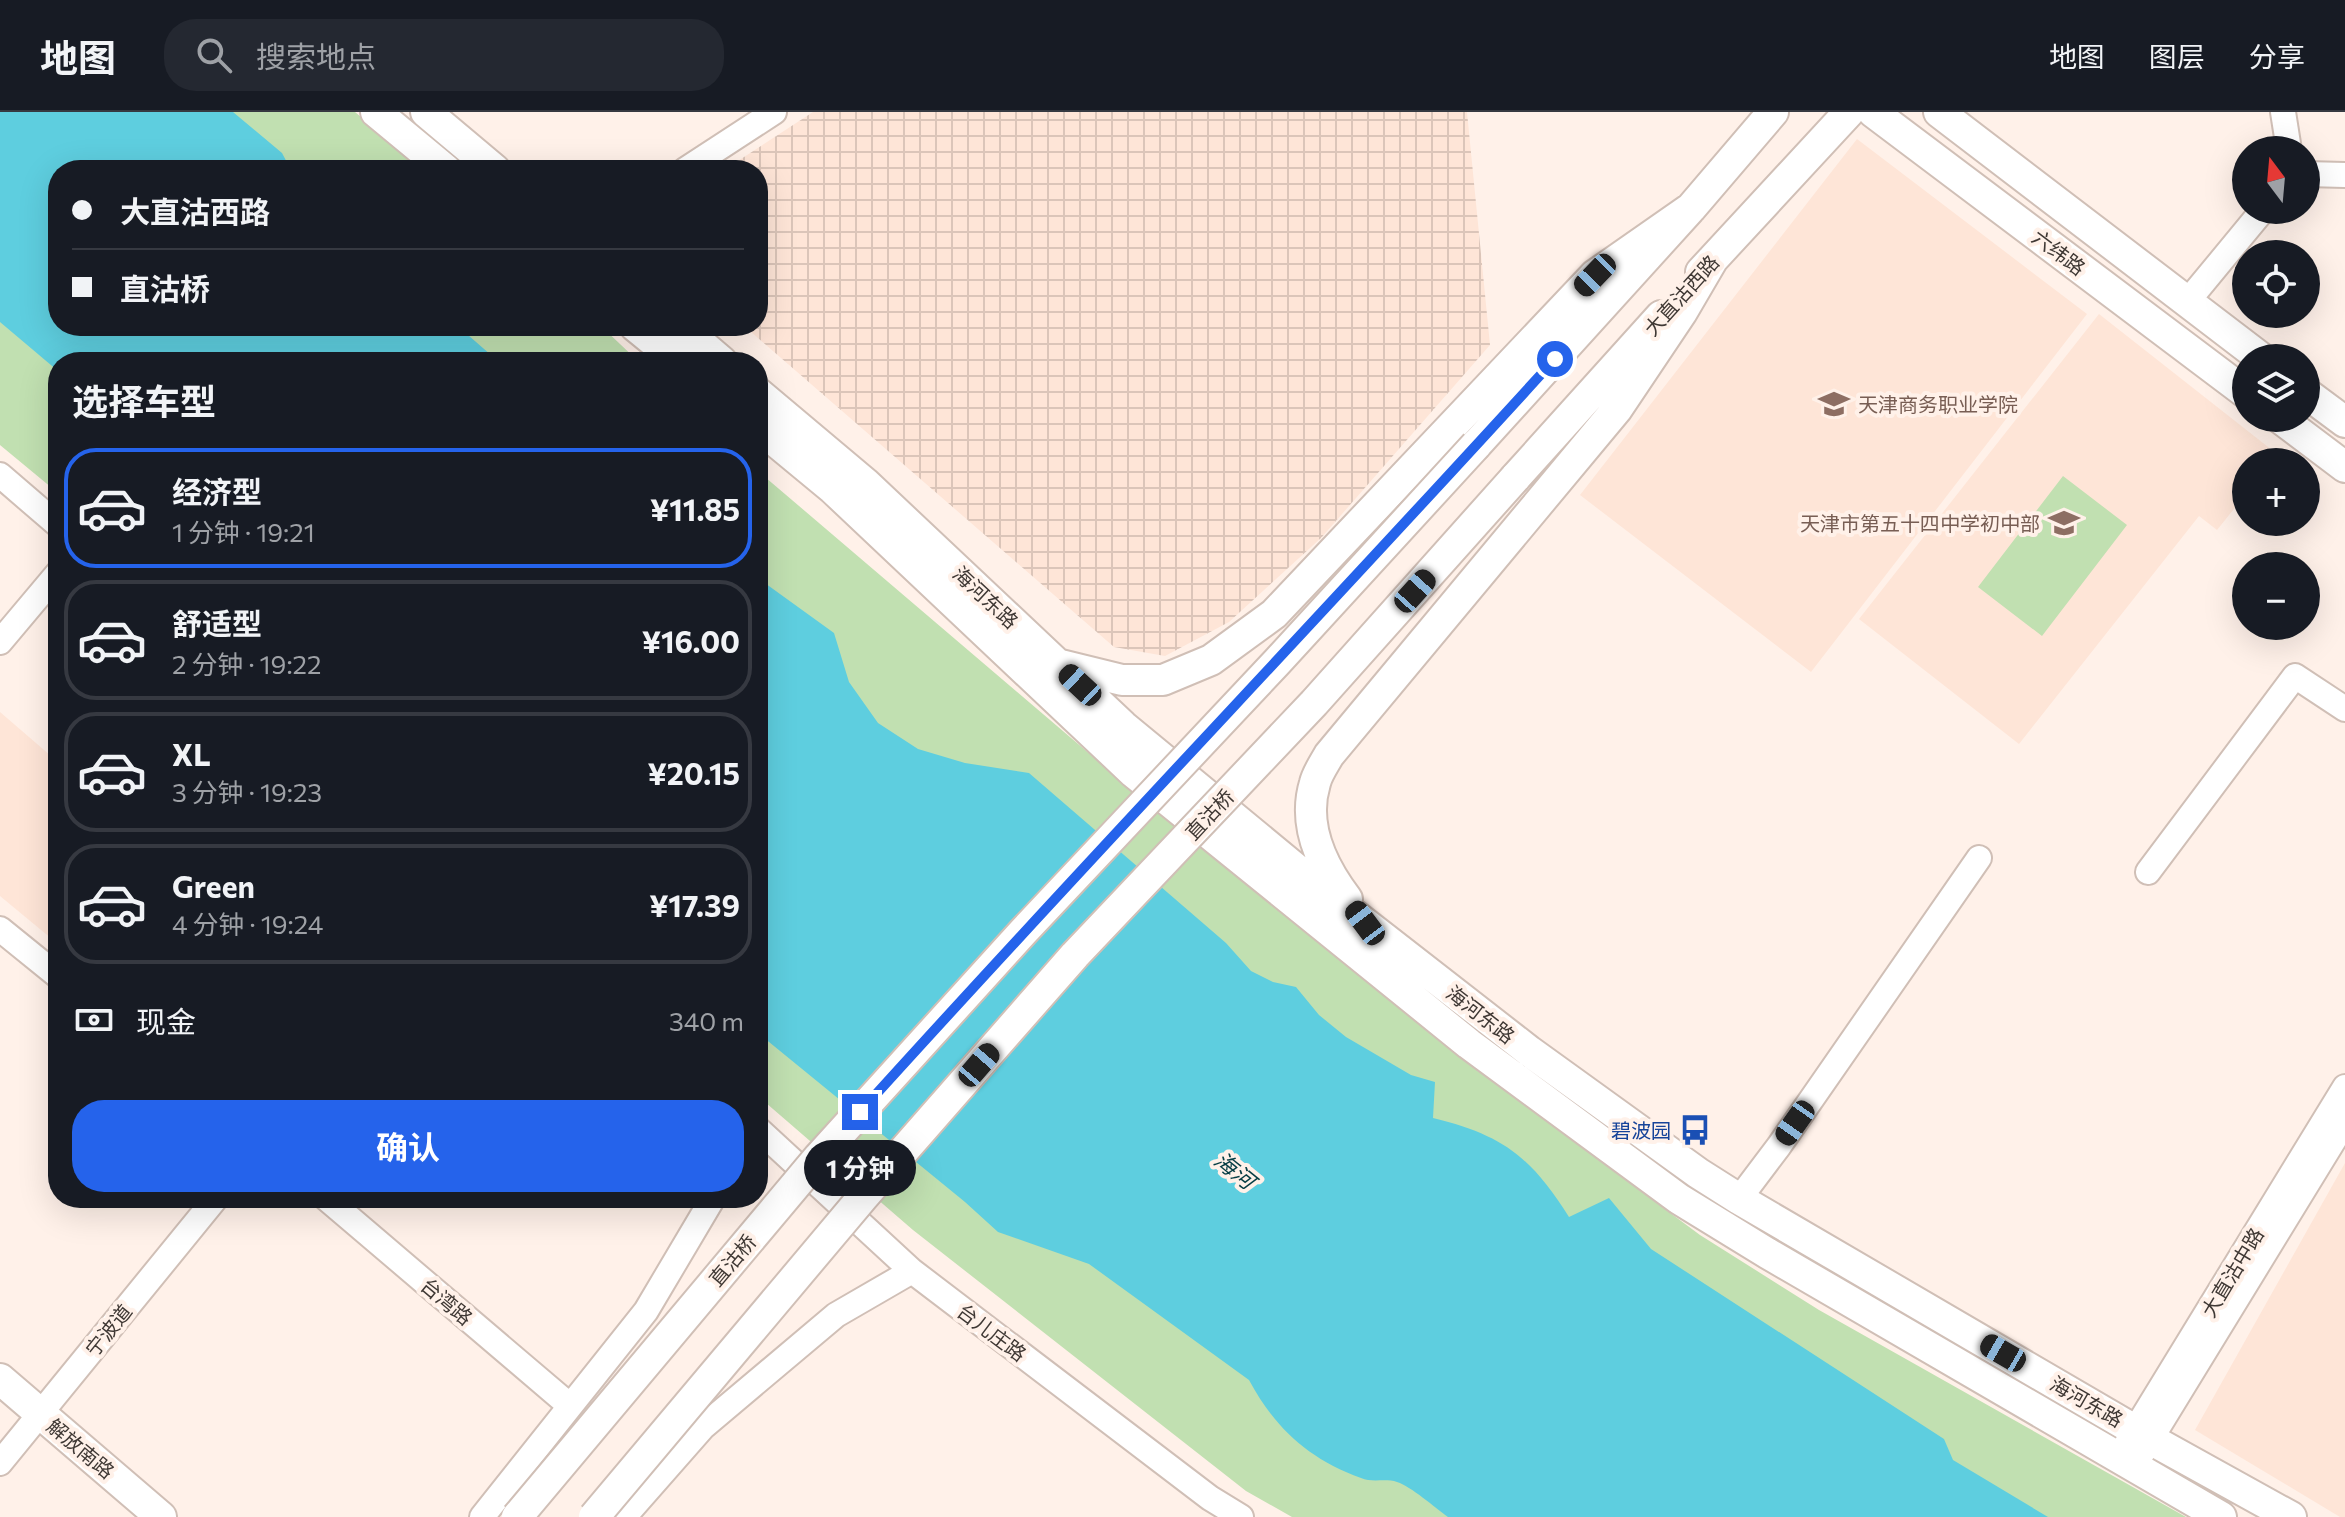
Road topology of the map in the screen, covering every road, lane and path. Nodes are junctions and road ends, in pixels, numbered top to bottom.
1 (376, 112) edge
2 (426, 112) edge
3 (774, 112) edge
4 (1773, 112) edge
5 (1849, 112) edge
6 (1873, 112) edge
7 (1939, 112) edge
8 (2283, 112) edge
9 (2287, 136) edge
10 (434, 160) edge
11 (483, 160) edge
12 (700, 160) edge
13 (2320, 174) edge
14 (2345, 175) edge
15 (1691, 208) junction
16 (2251, 224) edge
17 (1713, 259) junction
18 (2187, 302) junction
19 (647, 336) edge
20 (692, 336) edge
21 (2242, 344) edge
22 (667, 352) edge
23 (710, 352) edge
24 (2232, 382) edge
25 (768, 401) edge
26 (2320, 403) edge
27 (2345, 422) edge
28 (2299, 432) edge
29 (768, 435) edge
30 (2345, 467) edge
31 (0, 475) edge
32 (1515, 478) joint
33 (48, 516) edge
34 (48, 585) edge
35 (0, 642) edge
36 (1059, 665) junction
37 (2345, 709) edge
38 (1979, 858) dead end
39 (2148, 872) dead end
40 (1365, 923) junction
41 (0, 929) edge
42 (48, 968) edge
43 (2345, 1087) edge
44 (2345, 1122) edge
45 (768, 1138) edge
46 (1739, 1199) junction
47 (208, 1208) edge
48 (338, 1208) edge
49 (707, 1208) edge
50 (912, 1271) junction
51 (0, 1379) edge
52 (569, 1405) junction
53 (40, 1414) junction
54 (2143, 1434) junction
55 (0, 1463) edge
56 (2126, 1463) junction
57 (161, 1517) edge
58 (482, 1517) edge
59 (517, 1517) edge
60 (594, 1517) edge
61 (624, 1517) edge
62 (1241, 1517) edge
63 (2221, 1517) edge
64 (2291, 1517) edge

1 - 10 main road
2 - 11 main road
3 - 12 street
4 - 15 main road
5 - 17 main road, 大直沽西路
6 - 24 main road, 六纬路
7 - 18 main road, 六纬路
8 - 9 street
13 - 14 street
15 - 36 main road
15 - 59 main road, 直沽桥, bridge
16 - 18 street
17 - 32 main road, 大直沽西路
17 - 40 main road
18 - 21 main road, 六纬路
19 - 22 main road
20 - 23 main road
25 - 36 main road, 海河东路
26 - 27 main road
28 - 30 main road
29 - 56 main road, 海河东路
31 - 33 street
32 - 60 main road, 直沽桥, bridge
34 - 35 street
36 - 40 main road, 海河东路
37 - 39 street
38 - 46 street
40 - 46 main road, 海河东路
41 - 42 street
43 - 54 street, 大直沽中路
44 - 54 street, 大直沽中路
45 - 50 street, 台儿庄路
46 - 54 main road, 海河东路
47 - 53 street, 宁波道
48 - 52 street, 台湾路
49 - 52 street
50 - 61 street
50 - 62 street, 台儿庄路
51 - 53 main road, 解放南路
52 - 58 street
53 - 55 street, 宁波道
53 - 57 main road, 解放南路
54 - 56 street, 大直沽中路
54 - 64 main road, 海河东路
56 - 63 main road, 海河东路

